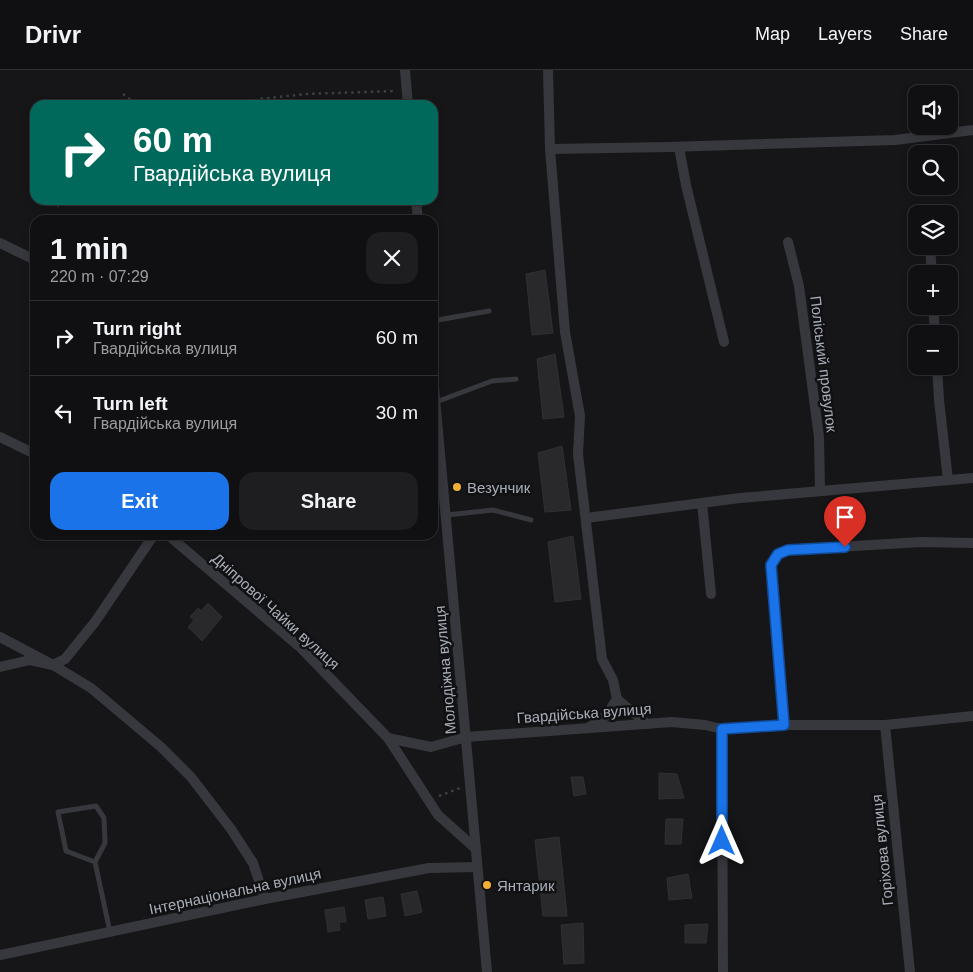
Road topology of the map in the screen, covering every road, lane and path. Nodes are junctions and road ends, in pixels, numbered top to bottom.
1 (405, 70) edge
2 (548, 70) edge
3 (406, 88) junction
4 (123, 94) dead end
5 (131, 100) edge
6 (256, 100) edge
7 (407, 100) edge
8 (973, 130) edge
9 (679, 147) junction
10 (550, 149) junction
11 (788, 242) dead end
12 (0, 243) edge
13 (30, 258) edge
14 (490, 311) dead end
15 (438, 320) edge
16 (724, 342) dead end
17 (937, 375) edge
18 (516, 379) dead end
19 (438, 401) edge
20 (0, 437) edge
21 (30, 452) edge
22 (438, 461) edge
23 (973, 478) edge
24 (948, 480) junction
25 (820, 491) junction
26 (702, 503) junction
27 (447, 515) junction
28 (586, 518) junction
29 (531, 520) dead end
30 (150, 540) edge
31 (174, 540) edge
32 (973, 543) edge
33 (711, 594) dead end
34 (0, 637) edge
35 (53, 665) junction
36 (0, 667) edge
37 (616, 699) junction
38 (973, 716) edge
39 (647, 724) junction
40 (784, 725) junction
41 (885, 725) junction
42 (588, 728) junction
43 (722, 729) junction
44 (466, 737) junction
45 (388, 738) junction
46 (469, 782) junction
47 (428, 800) junction
48 (476, 849) junction
49 (95, 862) junction
50 (477, 867) junction
51 (265, 899) junction
52 (111, 932) junction
53 (0, 955) edge
54 (486, 972) edge
55 (723, 972) edge
56 (910, 972) edge

1 - 3 street
2 - 10 street
3 - 6 path
3 - 7 street
4 - 5 path
8 - 9 street
9 - 10 street
9 - 16 street
10 - 28 street
11 - 25 street, Поліський провулок
12 - 13 street
14 - 15 lane
17 - 24 street
18 - 19 lane
20 - 21 street
22 - 27 street, Молодіжна вулиця
23 - 24 street
24 - 25 street
25 - 26 street
26 - 28 street
26 - 33 street
27 - 29 lane
27 - 44 street, Молодіжна вулиця
28 - 37 street
30 - 35 street
31 - 45 street, Дніпрової Чайки вулиця
32 - 40 street
34 - 35 street
35 - 36 street
35 - 51 street
37 - 39 street
37 - 42 street
38 - 41 street, Гвардійська вулиця
39 - 42 street, Гвардійська вулиця
39 - 43 street, Гвардійська вулиця
40 - 41 street, Гвардійська вулиця
40 - 43 street, Гвардійська вулиця
41 - 56 street, Горіхова вулиця
42 - 44 street, Гвардійська вулиця
43 - 55 street
44 - 45 street, Гвардійська вулиця
44 - 46 street, Молодіжна вулиця
45 - 47 street, Дніпрової Чайки вулиця
46 - 47 path
46 - 48 street, Молодіжна вулиця
47 - 48 street, Дніпрової Чайки вулиця
48 - 50 street, Молодіжна вулиця
49 - 49 lane
49 - 52 lane
50 - 51 street, Інтернаціональна вулиця
50 - 54 street, Молодіжна вулиця
51 - 52 street, Інтернаціональна вулиця
52 - 53 street, Інтернаціональна вулиця

